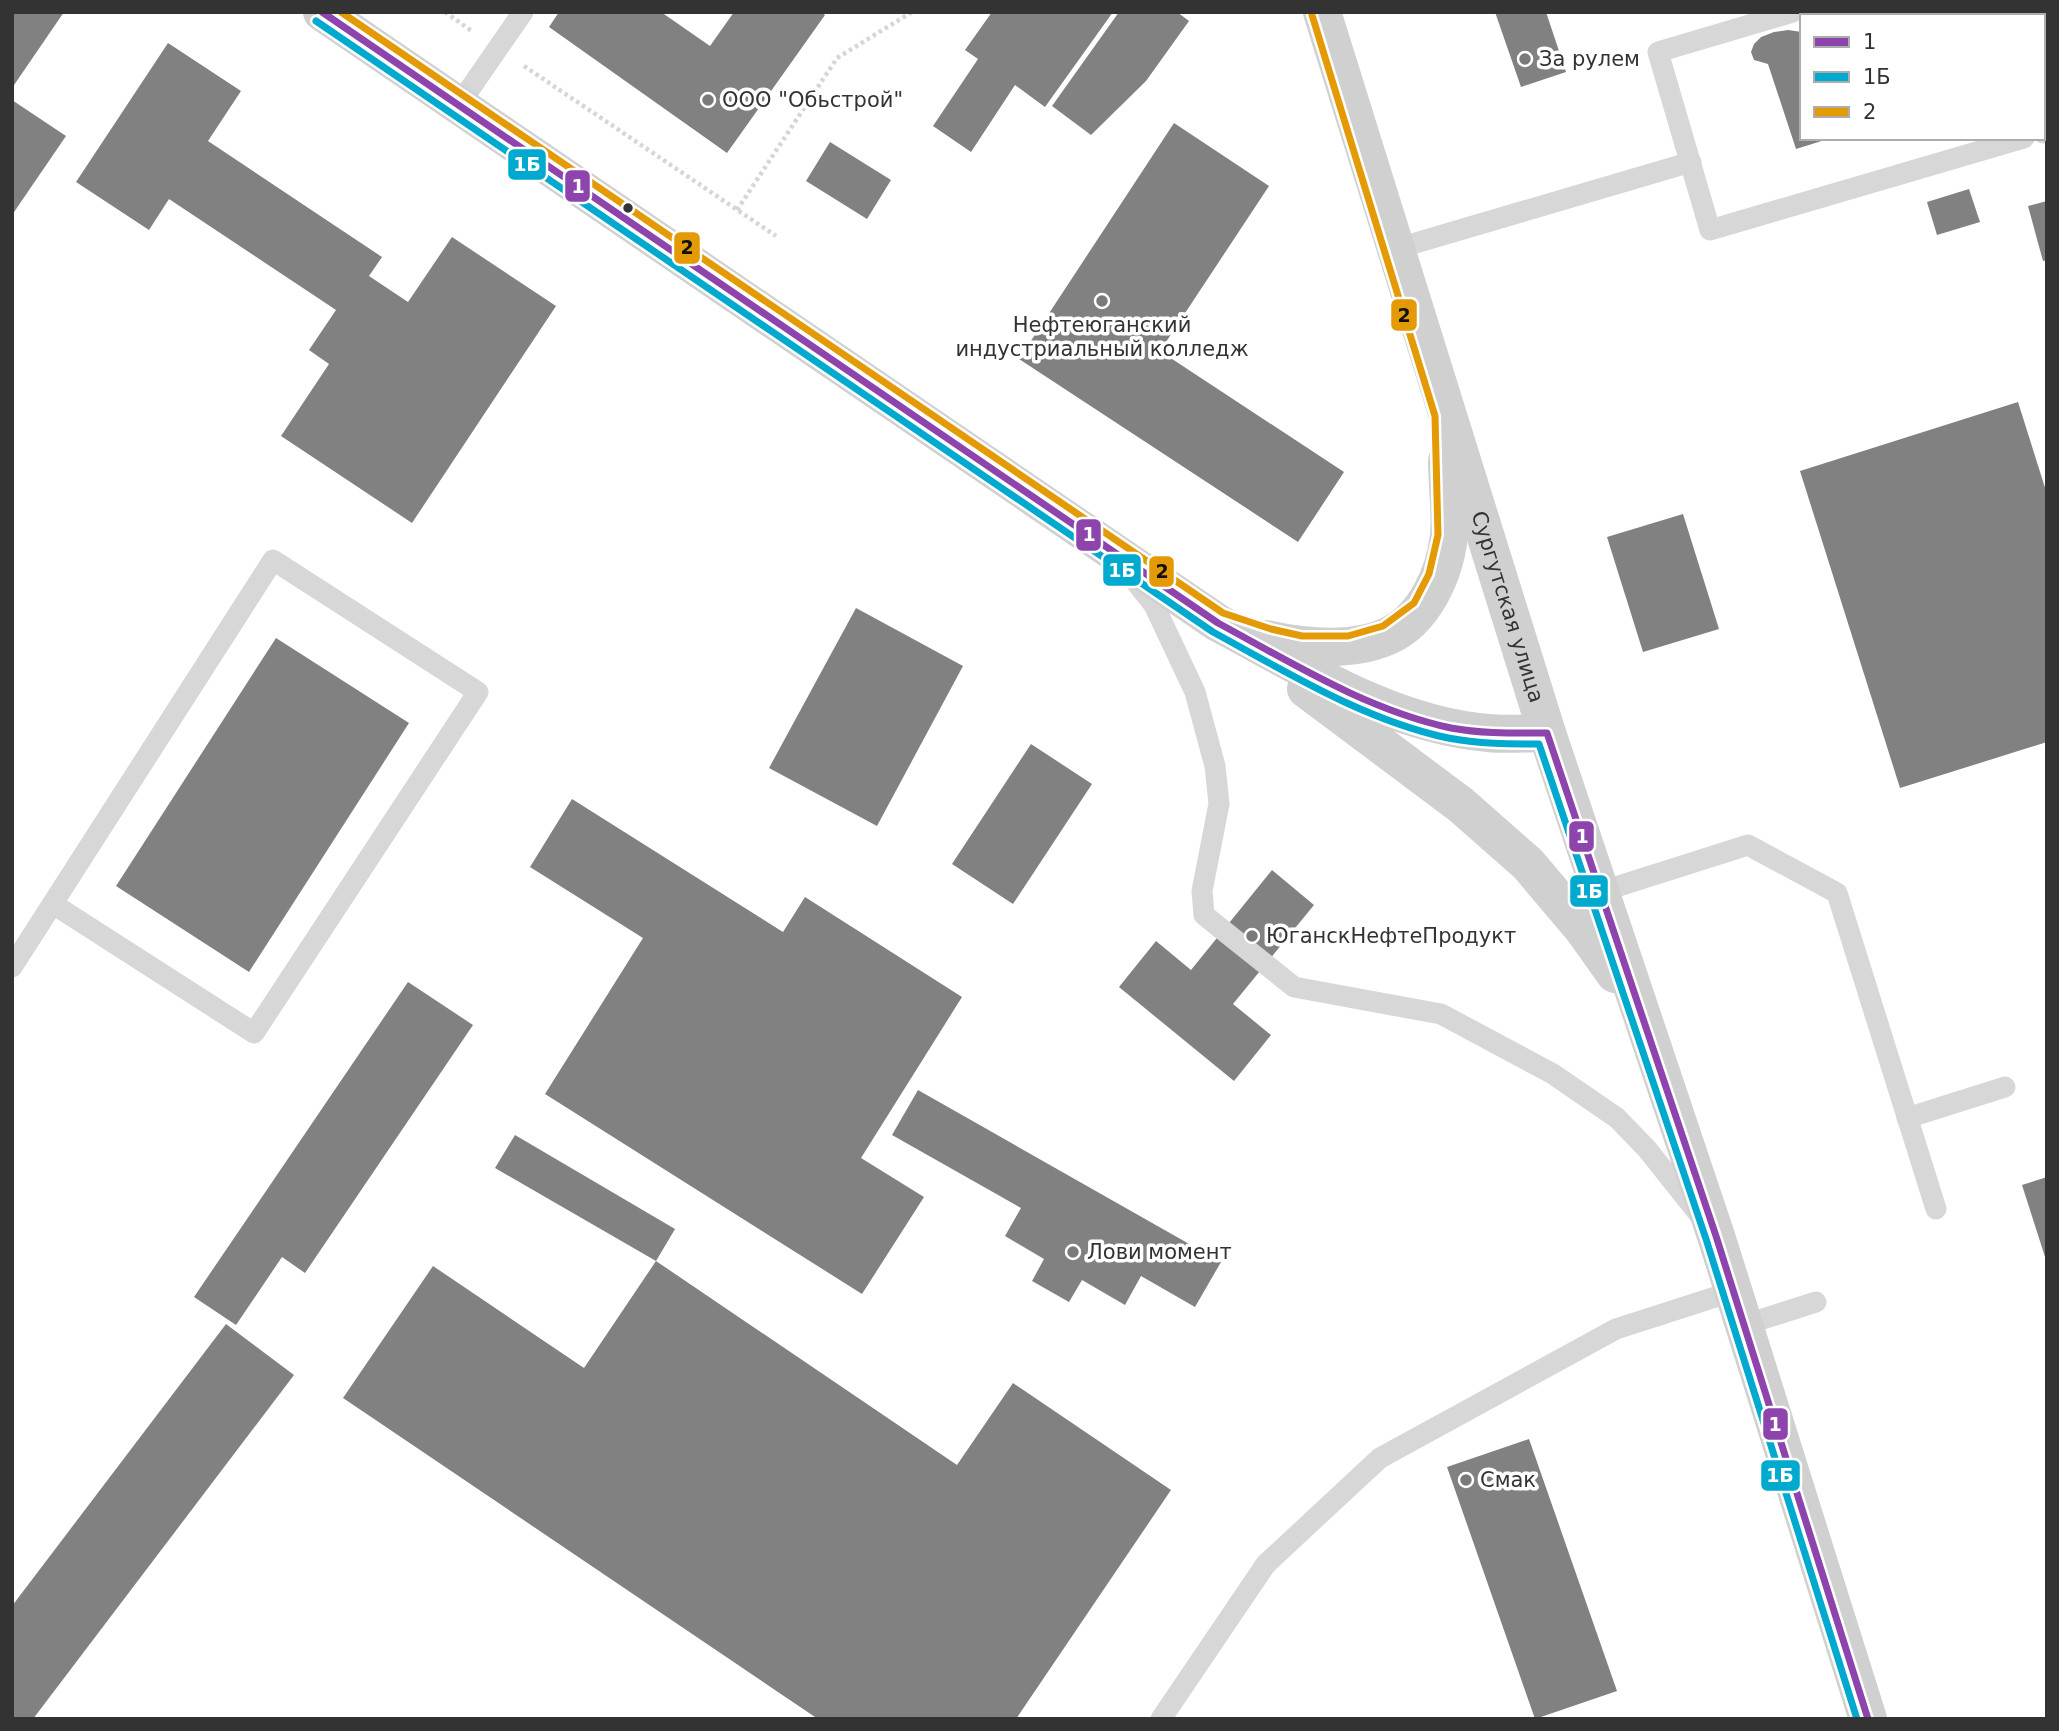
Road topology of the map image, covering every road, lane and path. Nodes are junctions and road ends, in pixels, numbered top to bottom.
1 (322, 12) edge
2 (445, 12) edge
3 (523, 12) edge
4 (912, 12) edge
5 (1322, 12) edge
6 (1793, 12) edge
7 (498, 48) junction
8 (458, 106) junction
9 (2017, 140) edge
10 (1690, 162) junction
11 (737, 210) junction
12 (776, 236) dead end
13 (1395, 250) junction
14 (1446, 414) junction
15 (1113, 553) junction
16 (1218, 623) junction
17 (1547, 733) junction
18 (1600, 892) junction
19 (53, 904) junction
20 (12, 967) edge
21 (1640, 1011) junction
22 (2005, 1087) dead end
23 (1908, 1118) junction
24 (1936, 1209) dead end
25 (1716, 1236) junction
26 (1816, 1303) dead end
27 (1739, 1308) junction
28 (1161, 1719) edge
29 (1868, 1719) edge

1 - 8 main road
2 - 7 path
3 - 7 lane
4 - 11 path
5 - 13 main road, Сургутская улица
6 - 10 lane
7 - 8 lane
7 - 11 path
8 - 15 main road
9 - 10 lane
10 - 13 lane
11 - 12 path
13 - 14 main road, Сургутская улица
14 - 16 main road
14 - 17 main road, Сургутская улица
15 - 16 main road
15 - 25 lane
16 - 17 main road
16 - 21 main road
17 - 18 main road, Сургутская улица
18 - 21 main road, Сургутская улица
18 - 23 lane
19 - 19 lane
19 - 20 lane
21 - 25 main road, Сургутская улица
22 - 23 lane
23 - 24 lane
25 - 27 main road, Сургутская улица
26 - 27 lane
27 - 28 lane
27 - 29 main road, Сургутская улица

